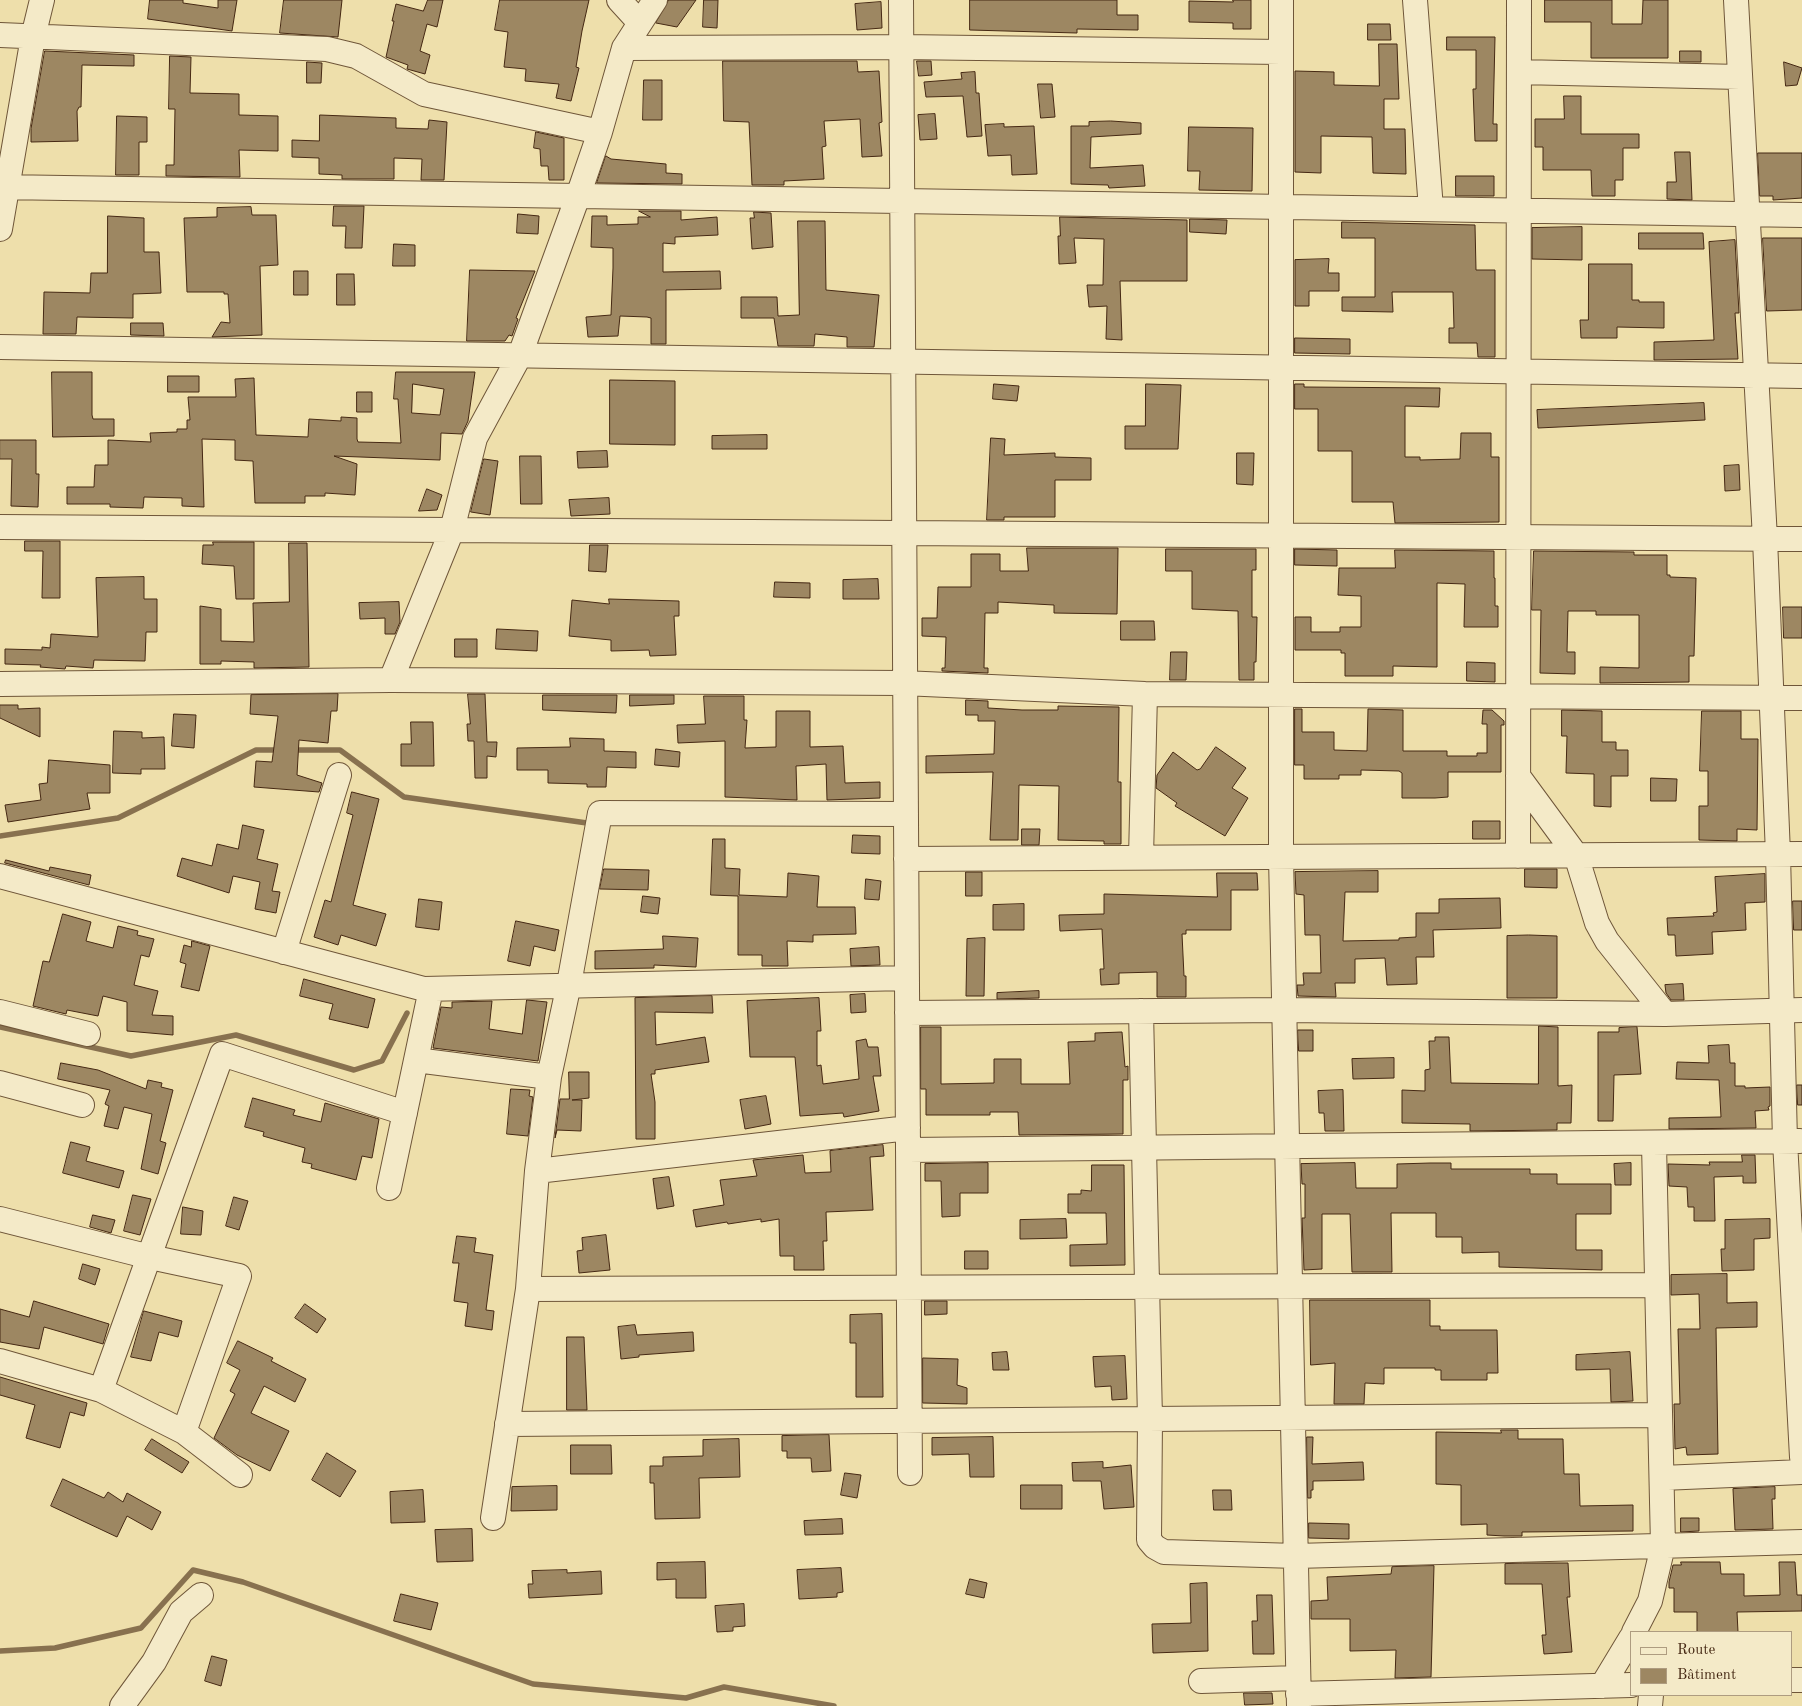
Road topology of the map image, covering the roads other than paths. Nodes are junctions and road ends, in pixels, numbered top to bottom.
1 (42, 0) edge
2 (619, 0) edge
3 (655, 0) edge
4 (901, 0) edge
5 (1281, 0) edge
6 (1415, 0) edge
7 (1519, 0) edge
8 (1736, 0) edge
9 (640, 23) junction
10 (0, 35) edge
11 (33, 37) junction
12 (902, 47) junction
13 (624, 48) junction
14 (1281, 52) junction
15 (1519, 72) junction
16 (1740, 77) junction
17 (600, 132) junction
18 (4, 187) edge
19 (578, 196) junction
20 (902, 202) junction
21 (1281, 207) junction
22 (1431, 210) junction
23 (1518, 211) junction
24 (1747, 214) junction
25 (1802, 215) edge
26 (0, 229) edge
27 (0, 347) edge
28 (520, 355) junction
29 (903, 361) junction
30 (1281, 367) junction
31 (1519, 371) junction
32 (1755, 375) junction
33 (1802, 376) edge
34 (0, 526) edge
35 (452, 530) junction
36 (904, 534) junction
37 (1281, 537) junction
38 (1518, 539) junction
39 (1764, 539) junction
40 (1802, 539) edge
41 (391, 680) junction
42 (903, 683) junction
43 (0, 684) edge
44 (1145, 694) junction
45 (1281, 695) junction
46 (1518, 696) junction
47 (1771, 698) junction
48 (1802, 698) edge
49 (339, 775) dead end
50 (1518, 776) junction
51 (906, 814) junction
52 (1778, 854) junction
53 (1802, 854) edge
54 (1576, 855) junction
55 (1518, 856) junction
56 (1281, 857) junction
57 (1141, 858) junction
58 (906, 859) junction
59 (0, 876) edge
60 (284, 952) junction
61 (907, 978) junction
62 (569, 984) junction
63 (431, 989) junction
64 (1284, 1010) junction
65 (1792, 1010) edge
66 (1141, 1011) junction
67 (0, 1012) edge
68 (907, 1012) junction
69 (1665, 1014) junction
70 (88, 1034) dead end
71 (416, 1060) junction
72 (549, 1077) junction
73 (0, 1083) edge
74 (82, 1105) dead end
75 (405, 1114) junction
76 (908, 1139) junction
77 (1794, 1141) edge
78 (1654, 1144) junction
79 (1287, 1147) junction
80 (1144, 1148) junction
81 (537, 1171) junction
82 (389, 1188) dead end
83 (0, 1219) edge
84 (150, 1257) junction
85 (1658, 1285) junction
86 (1147, 1286) junction
87 (1290, 1286) junction
88 (909, 1287) junction
89 (528, 1288) junction
90 (1799, 1331) edge
91 (0, 1361) edge
92 (102, 1390) junction
93 (1660, 1415) junction
94 (1293, 1418) junction
95 (1150, 1419) junction
96 (909, 1421) junction
97 (507, 1424) junction
98 (184, 1432) junction
99 (1802, 1457) edge
100 (910, 1472) dead end
101 (1802, 1472) edge
102 (240, 1475) dead end
103 (1662, 1478) junction
104 (493, 1518) dead end
105 (1802, 1542) edge
106 (1663, 1546) junction
107 (1296, 1556) junction
108 (201, 1595) dead end
109 (1635, 1631) edge
110 (1630, 1640) edge
111 (1201, 1681) dead end
112 (1630, 1685) edge
113 (1602, 1686) junction
114 (1298, 1693) edge
115 (122, 1706) edge

1 - 11 street
2 - 9 street
3 - 9 street
4 - 12 street
5 - 14 street
6 - 22 street
7 - 15 street
8 - 16 street
9 - 13 street
10 - 11 street
11 - 17 street
11 - 18 street
12 - 13 street
12 - 14 street
12 - 20 street
13 - 17 street
14 - 21 street
15 - 16 street
15 - 23 street
16 - 24 street
17 - 19 street
18 - 19 street
18 - 26 street
19 - 20 street
19 - 28 street
20 - 21 street
20 - 29 street
21 - 22 street
21 - 30 street
22 - 23 street
23 - 24 street
23 - 31 street
24 - 25 street
24 - 32 street
27 - 28 street
28 - 29 street
28 - 35 street
29 - 30 street
29 - 36 street
30 - 31 street
30 - 37 street
31 - 32 street
31 - 38 street
32 - 33 street
32 - 39 street
34 - 35 street
35 - 36 street
35 - 41 street
36 - 37 street
36 - 42 street
37 - 38 street
37 - 45 street
38 - 39 street
38 - 46 street
39 - 40 street
39 - 47 street
41 - 42 street
41 - 43 street
42 - 44 street
42 - 51 street
44 - 45 street
44 - 57 street
45 - 46 street
45 - 56 street
46 - 47 street
46 - 50 street
47 - 48 street
47 - 52 street
49 - 60 street
50 - 54 street
50 - 55 street
51 - 58 street
51 - 62 street
52 - 53 street
52 - 54 street
52 - 65 street
54 - 55 street
54 - 69 street
55 - 56 street
56 - 57 street
56 - 64 street
57 - 58 street
58 - 61 street
59 - 60 street
60 - 63 street
61 - 62 street
61 - 68 street
62 - 63 street
62 - 72 street
63 - 71 street
64 - 66 street
64 - 69 street
64 - 79 street
65 - 69 street
65 - 77 street
66 - 68 street
66 - 80 street
67 - 70 street
68 - 76 street
71 - 72 street
71 - 75 street
72 - 81 street
73 - 74 street
75 - 82 street
75 - 84 street
76 - 80 street
76 - 81 street
76 - 88 street
77 - 78 street
77 - 90 street
78 - 79 street
78 - 85 street
79 - 80 street
79 - 87 street
80 - 86 street
81 - 89 street
83 - 84 street
84 - 92 street
84 - 98 street
85 - 87 street
85 - 93 street
86 - 87 street
86 - 88 street
86 - 95 street
87 - 94 street
88 - 89 street
88 - 96 street
89 - 97 street
90 - 99 street
91 - 92 street
92 - 98 street
93 - 94 street
93 - 103 street
94 - 95 street
94 - 107 street
95 - 96 street
95 - 107 street
96 - 97 street
96 - 100 street
97 - 104 street
98 - 102 street
101 - 103 street
103 - 106 street
105 - 106 street
106 - 107 street
106 - 109 street
107 - 114 street
108 - 115 street
110 - 113 street
111 - 114 street
112 - 113 street
113 - 114 street

